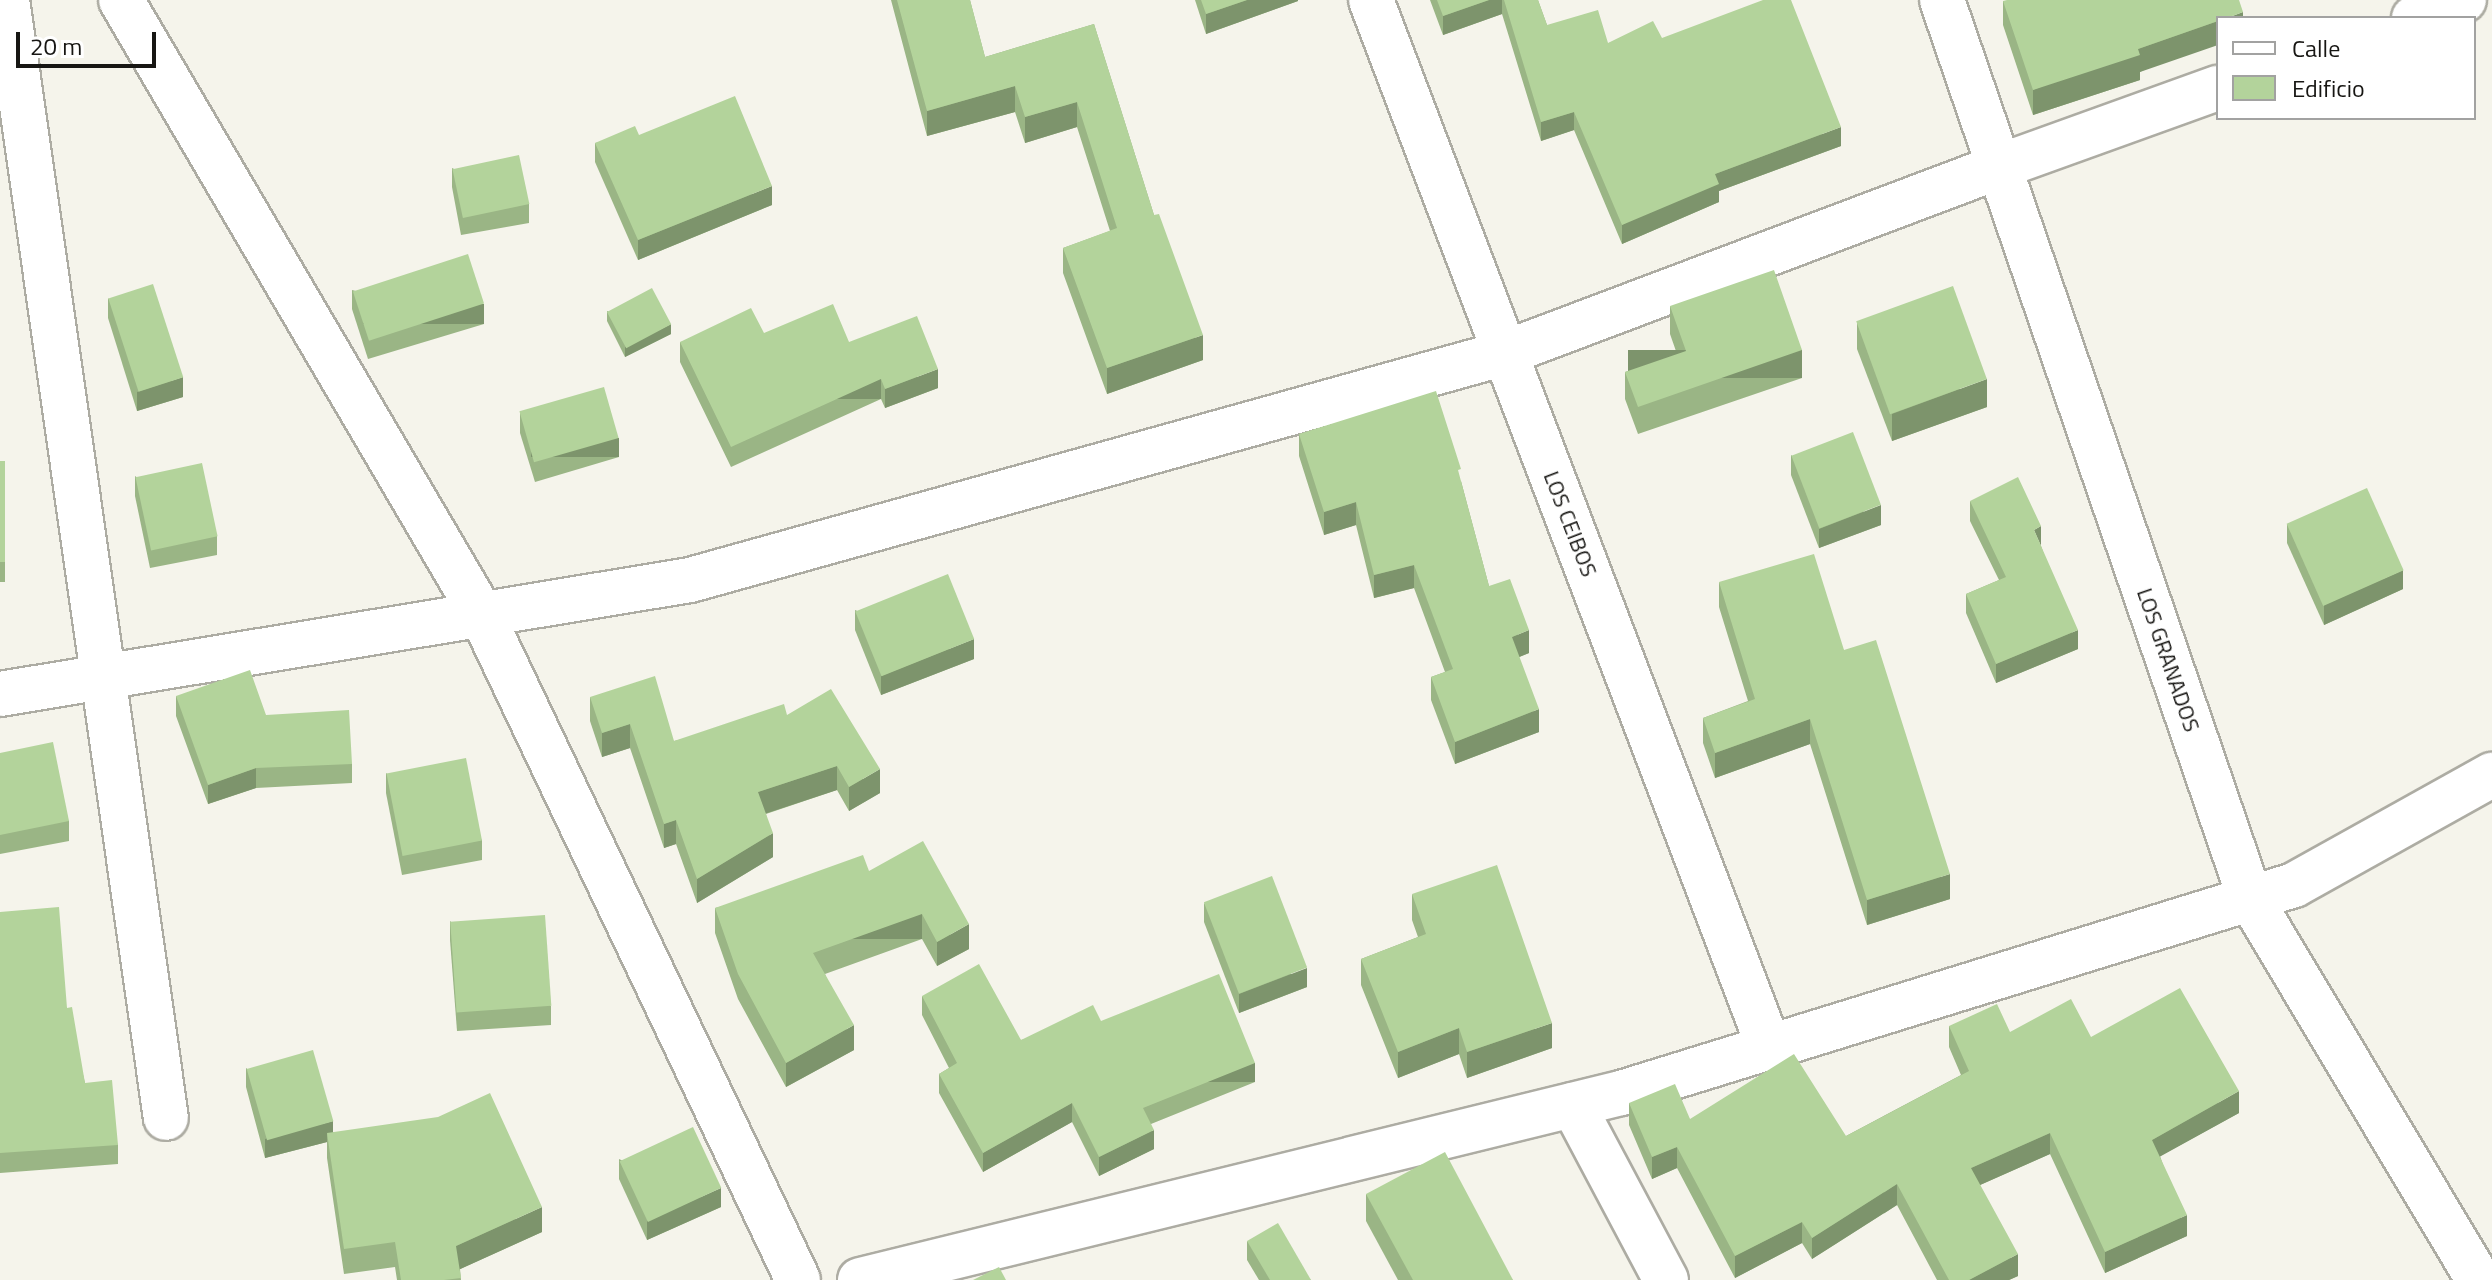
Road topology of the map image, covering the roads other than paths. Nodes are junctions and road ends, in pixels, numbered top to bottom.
1 (7, 0) edge
2 (121, 0) edge
3 (1371, 0) edge
4 (1942, 0) edge
5 (2464, 0) edge
6 (2420, 16) edge
7 (2216, 89) edge
8 (1998, 167) junction
9 (1505, 353) junction
10 (482, 615) junction
11 (105, 678) junction
12 (0, 694) edge
13 (2492, 775) edge
14 (2250, 898) junction
15 (1769, 1047) junction
16 (1573, 1105) junction
17 (166, 1118) dead end
18 (798, 1280) edge
19 (860, 1280) edge
20 (1666, 1280) edge
21 (2479, 1280) edge

1 - 11 street
2 - 10 street
3 - 9 street, LOS CEIBOS
4 - 8 street, LOS GRANADOS
5 - 6 street
7 - 8 street
8 - 9 street
8 - 14 street, LOS GRANADOS
9 - 10 street
9 - 15 street, LOS CEIBOS
10 - 11 street
10 - 18 street
11 - 12 street
11 - 17 street
13 - 14 street
14 - 15 street
14 - 21 street, LOS GRANADOS
15 - 16 street
16 - 19 street
16 - 20 street

